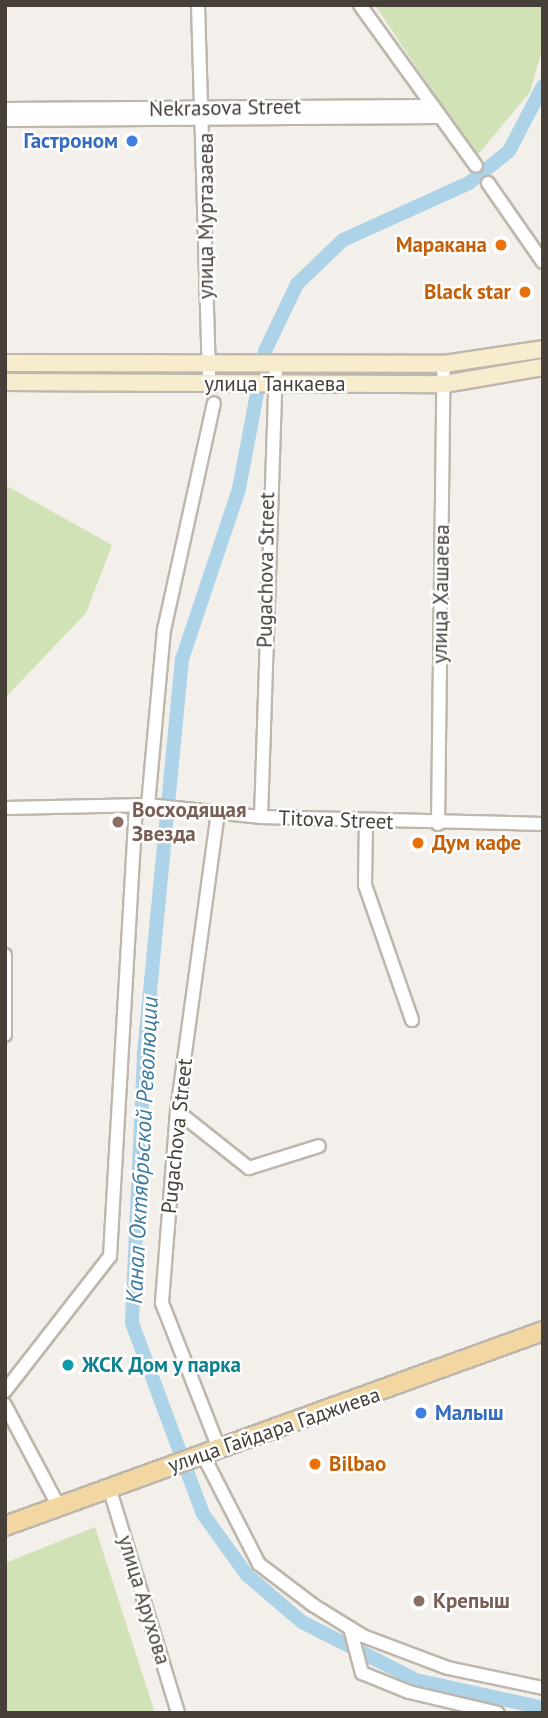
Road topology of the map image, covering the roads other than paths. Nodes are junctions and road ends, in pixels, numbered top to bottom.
1 (198, 5) edge
2 (360, 5) edge
3 (432, 106) junction
4 (5, 109) edge
5 (204, 113) junction
6 (439, 117) junction
7 (5, 120) edge
8 (476, 166) dead end
9 (488, 183) dead end
10 (543, 262) edge
11 (543, 349) edge
12 (5, 363) edge
13 (444, 364) junction
14 (206, 366) junction
15 (276, 366) junction
16 (543, 367) edge
17 (5, 382) edge
18 (209, 384) junction
19 (272, 384) junction
20 (444, 384) junction
21 (214, 403) dead end
22 (142, 806) junction
23 (5, 808) edge
24 (218, 813) junction
25 (261, 817) junction
26 (366, 821) junction
27 (438, 824) junction
28 (543, 824) edge
29 (5, 955) edge
30 (412, 1020) dead end
31 (5, 1035) edge
32 (177, 1111) junction
33 (319, 1146) dead end
34 (543, 1333) edge
35 (5, 1391) edge
36 (5, 1405) edge
37 (212, 1453) junction
38 (110, 1489) junction
39 (58, 1505) junction
40 (5, 1528) edge
41 (350, 1628) junction
42 (543, 1688) edge
43 (177, 1713) edge
44 (498, 1713) edge

1 - 5 street, улица Муртазаева
2 - 3 street
3 - 5 street, Nekrasova Street
3 - 6 street
4 - 5 street, Nekrasova Street
5 - 6 street, Nekrasova Street
5 - 7 street, Nekrasova Street
5 - 14 street, улица Муртазаева
6 - 8 street
9 - 10 street
11 - 13 main road, улица Танкаева
12 - 14 main road, улица Танкаева
13 - 15 main road, улица Танкаева
13 - 20 street, улица Хашаева
14 - 15 main road, улица Танкаева
14 - 18 street, улица Муртазаева
15 - 19 street, Pugachova Street
16 - 20 main road, улица Танкаева
17 - 18 main road, улица Танкаева
18 - 19 main road, улица Танкаева
19 - 20 main road, улица Танкаева
19 - 25 street, Pugachova Street
20 - 27 street, улица Хашаева
21 - 22 street
22 - 23 street, Titova Street
22 - 24 street, Titova Street
22 - 35 street
24 - 25 street, Titova Street
24 - 32 street, Pugachova Street
25 - 26 street, Titova Street
26 - 27 street, Titova Street
26 - 30 street
27 - 28 street, Titova Street
29 - 31 street
32 - 33 street
32 - 37 street, Pugachova Street
34 - 37 main road, улица Гайдара Гаджиева
36 - 39 street
37 - 38 main road, улица Гайдара Гаджиева
37 - 41 street, Pugachova Street
38 - 39 main road, улица Гайдара Гаджиева
38 - 43 street, улица Арухова
39 - 40 main road, улица Гайдара Гаджиева
41 - 42 street, Pugachova Street
41 - 44 street

